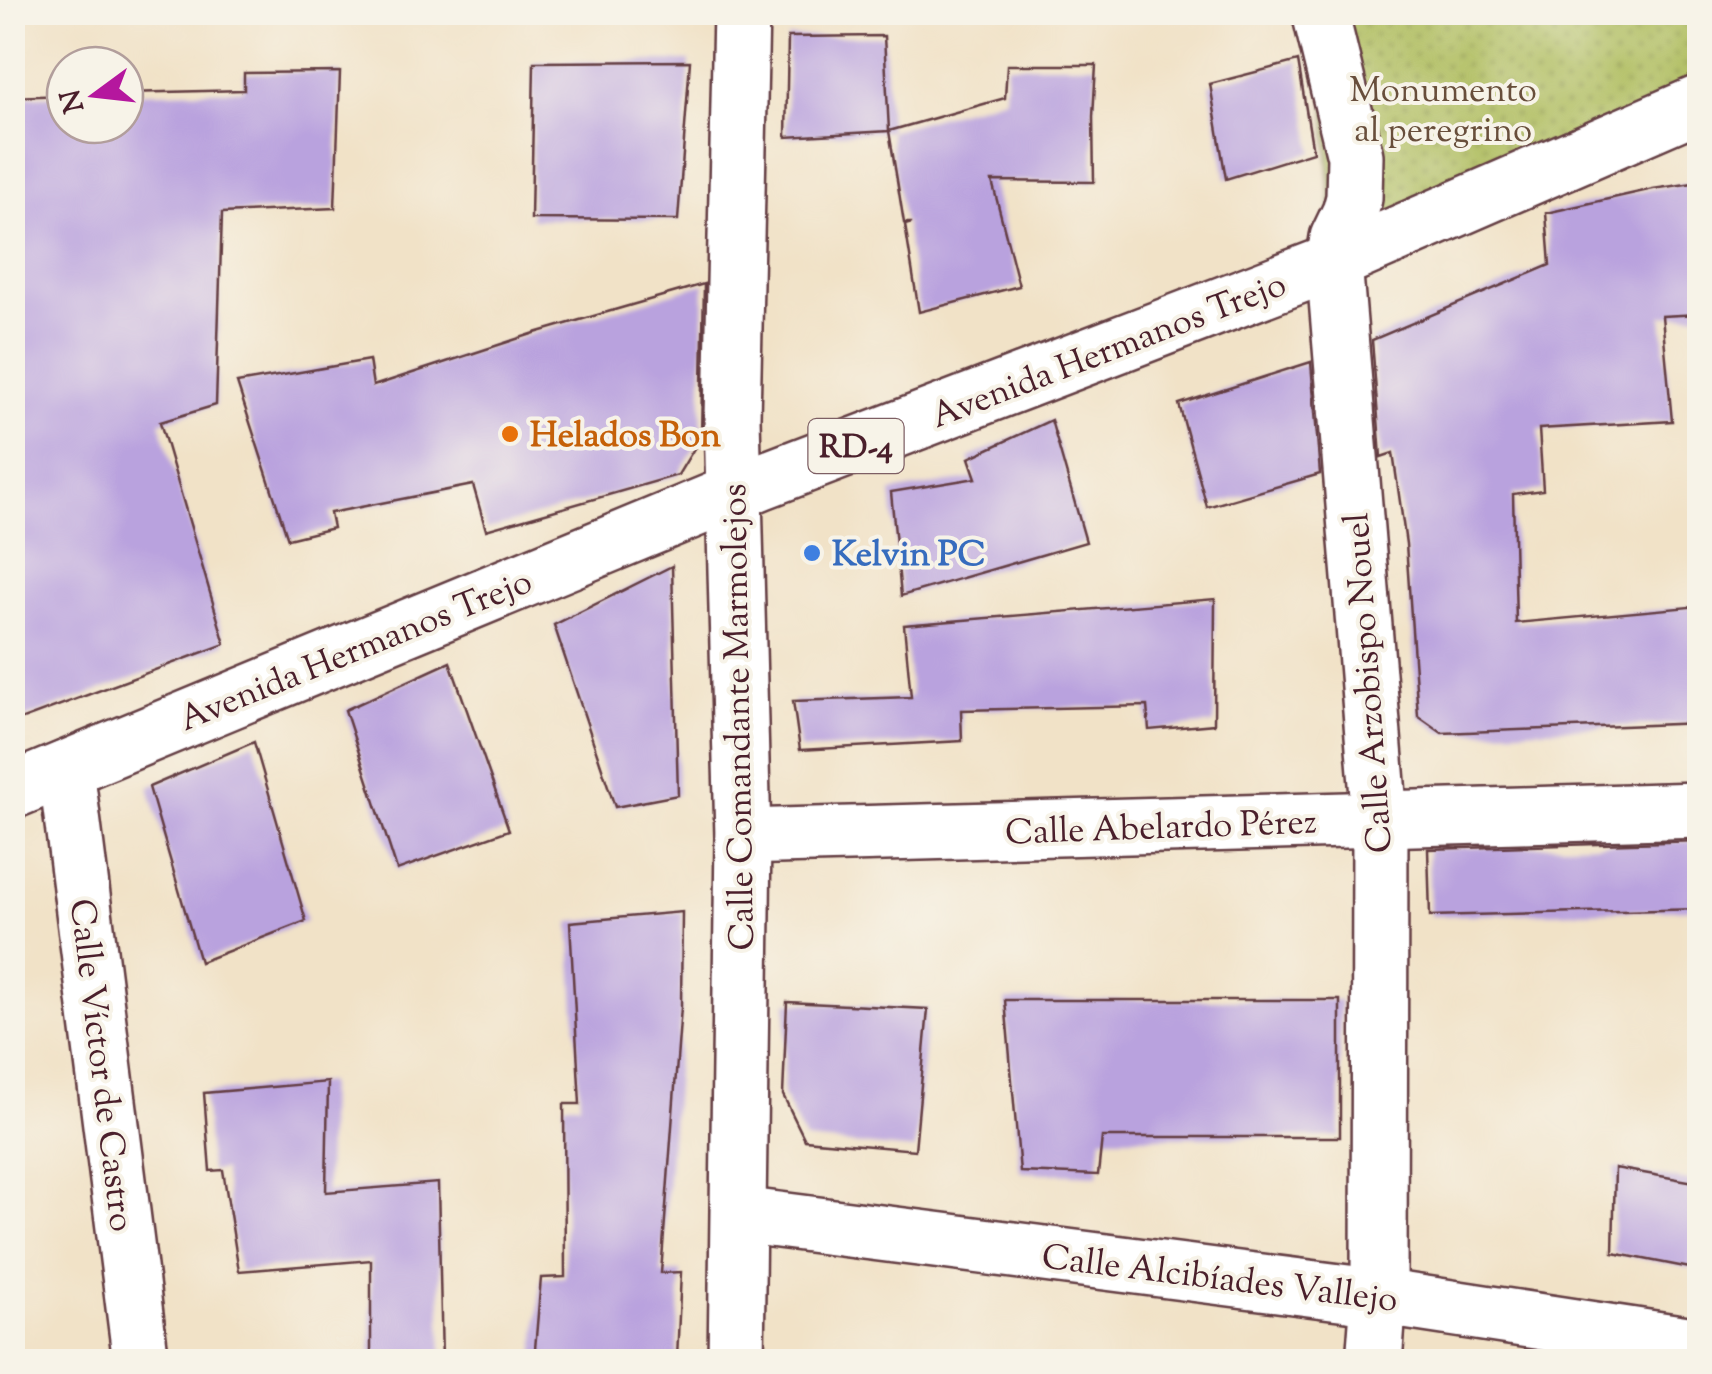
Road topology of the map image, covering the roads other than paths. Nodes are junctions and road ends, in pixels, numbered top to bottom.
1 (740, 12) edge
2 (1320, 12) edge
3 (1700, 103) edge
4 (1334, 262) junction
5 (733, 494) junction
6 (66, 769) junction
7 (12, 791) edge
8 (1700, 810) edge
9 (1380, 820) junction
10 (743, 838) junction
11 (740, 1214) junction
12 (1379, 1296) junction
13 (1700, 1346) edge
14 (141, 1362) edge
15 (736, 1362) edge
16 (1374, 1362) edge

1 - 5 street, Calle Comandante Marmolejos
2 - 4 street, Calle Arzobispo Nouel
3 - 4 street, Avenida Hermanos Trejo / RD-4
4 - 5 street, Avenida Hermanos Trejo / RD-4
4 - 9 street, Calle Arzobispo Nouel
5 - 6 street, Avenida Hermanos Trejo / RD-4
5 - 10 street, Calle Comandante Marmolejos
6 - 7 street, Avenida Hermanos Trejo / RD-4
6 - 14 street, Calle Víctor de Castro
8 - 9 street, Calle Abelardo Pérez
9 - 10 street, Calle Abelardo Pérez
9 - 12 street, Calle Arzobispo Nouel
10 - 11 street, Calle Comandante Marmolejos
11 - 12 street, Calle Alcibíades Vallejo
11 - 15 street, Calle Comandante Marmolejos
12 - 13 street, Calle Alcibíades Vallejo
12 - 16 street, Calle Arzobispo Nouel

